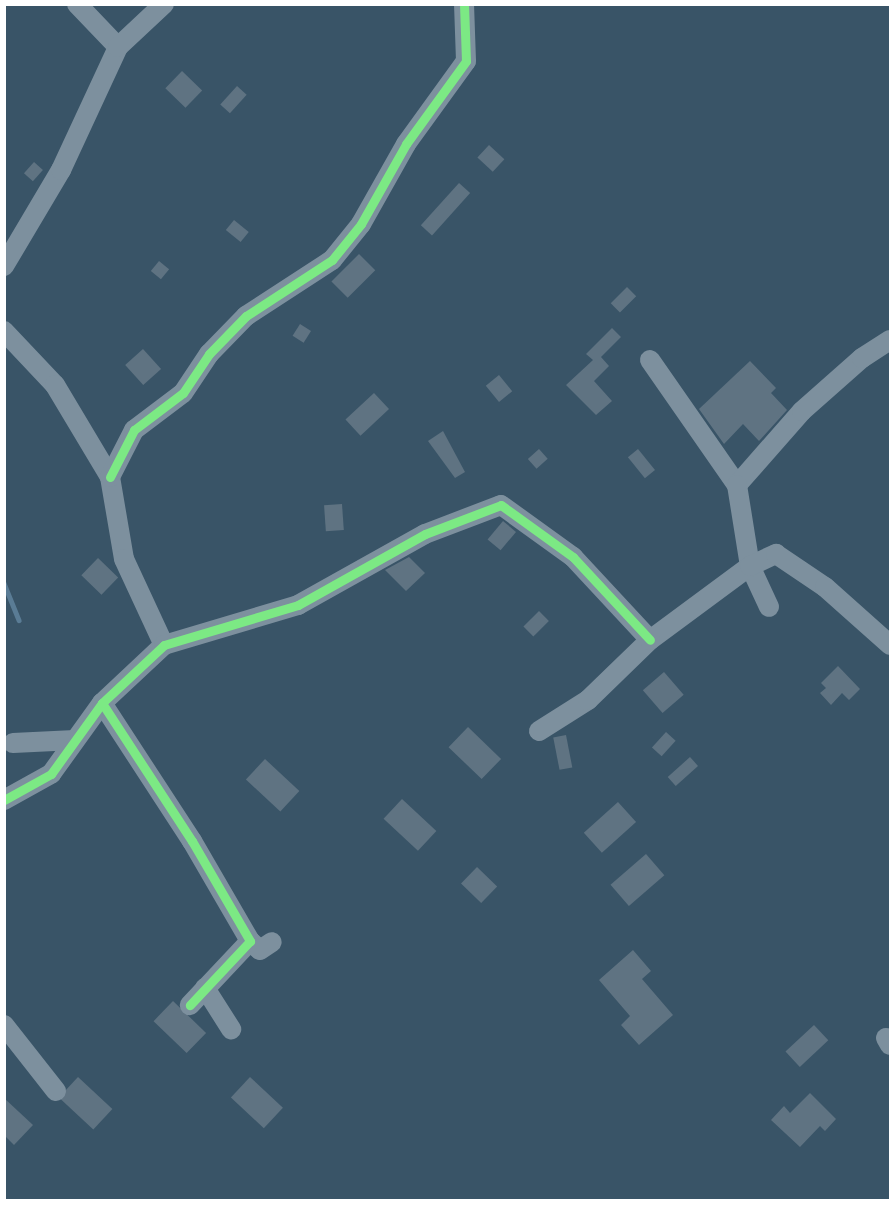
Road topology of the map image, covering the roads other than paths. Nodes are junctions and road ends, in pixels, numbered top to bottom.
1 (77, 4) edge
2 (165, 4) edge
3 (464, 4) edge
4 (118, 47) junction
5 (4, 267) edge
6 (4, 331) edge
7 (891, 340) edge
8 (650, 360) dead end
9 (110, 477) junction
10 (737, 485) junction
11 (750, 566) junction
12 (769, 607) dead end
13 (650, 640) junction
14 (164, 645) junction
15 (891, 645) edge
16 (102, 703) junction
17 (539, 731) dead end
18 (75, 740) junction
19 (13, 743) dead end
20 (4, 800) edge
21 (250, 941) junction
22 (272, 942) dead end
23 (205, 988) junction
24 (190, 1005) dead end
25 (4, 1025) edge
26 (231, 1029) dead end
27 (56, 1091) dead end

1 - 4 street
2 - 4 street
3 - 9 street
4 - 5 street
6 - 9 street
7 - 10 street
8 - 10 street
9 - 14 street
10 - 11 street
11 - 12 street
11 - 13 street
11 - 15 street
13 - 14 street
13 - 17 street
14 - 16 street
16 - 18 street
16 - 21 street
18 - 19 street
18 - 20 street
21 - 22 street
21 - 23 street
23 - 24 street
23 - 26 street
25 - 27 street

